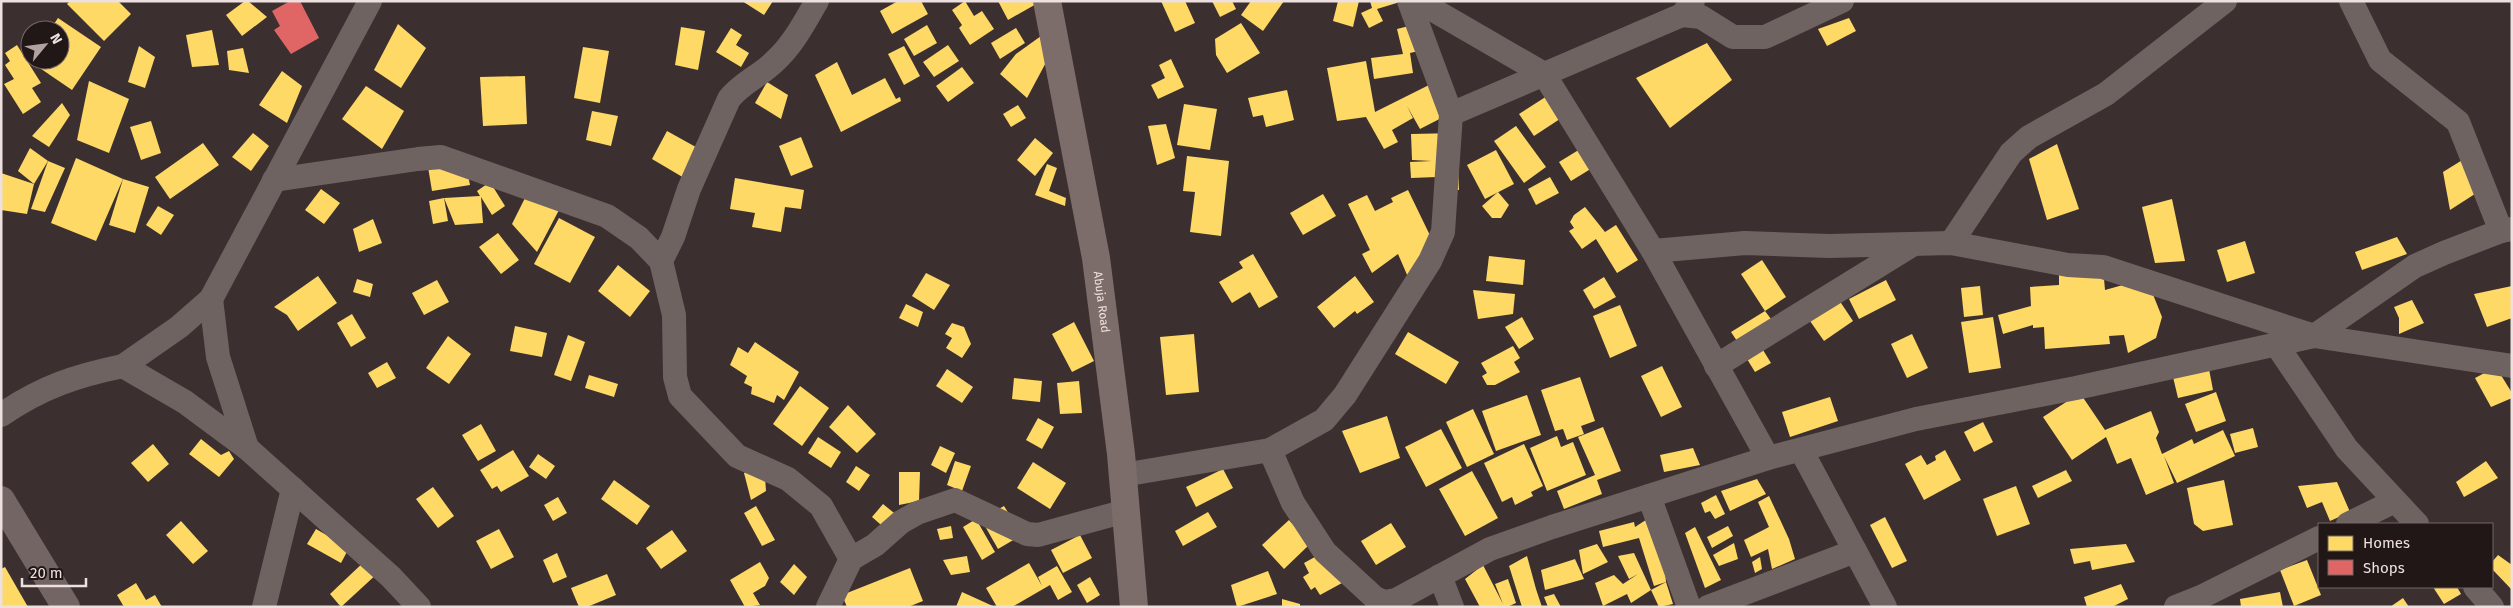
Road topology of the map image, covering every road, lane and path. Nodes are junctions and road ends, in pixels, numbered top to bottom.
1 (370, 1) edge
2 (817, 1) edge
3 (1047, 1) edge
4 (1409, 1) edge
5 (1418, 1) edge
6 (1842, 1) edge
7 (2225, 1) edge
8 (2351, 1) edge
9 (1687, 8) edge
10 (1544, 74) junction
11 (1451, 114) junction
12 (274, 180) junction
13 (2506, 230) edge
14 (1951, 243) junction
15 (1914, 244) junction
16 (1652, 251) junction
17 (661, 261) junction
18 (211, 298) junction
19 (2314, 336) junction
20 (2276, 344) junction
21 (123, 366) junction
22 (1716, 366) junction
23 (2512, 366) edge
24 (29, 395) junction
25 (1, 397) edge
26 (1, 415) edge
27 (247, 448) junction
28 (1270, 450) junction
29 (1801, 450) junction
30 (1768, 458) junction
31 (1123, 475) junction
32 (293, 489) junction
33 (1649, 496) junction
34 (1, 500) edge
35 (2395, 501) junction
36 (1126, 511) junction
37 (2350, 523) edge
38 (2415, 523) edge
39 (2318, 538) edge
40 (1855, 551) junction
41 (851, 559) junction
42 (1440, 576) junction
43 (2476, 588) edge
44 (66, 607) edge
45 (264, 607) edge
46 (419, 607) edge
47 (828, 607) edge
48 (1134, 607) edge
49 (1452, 607) edge
50 (1689, 607) edge
51 (1708, 607) edge
52 (1885, 607) edge
53 (2176, 607) edge
54 (2492, 607) edge

1 - 12 street
2 - 17 street
3 - 31 main road, Abuja Road
4 - 11 street
5 - 10 street
6 - 9 street
7 - 14 street
8 - 13 street
9 - 10 street
10 - 11 street
10 - 16 street
11 - 28 street
12 - 17 street
12 - 18 street
13 - 19 street
14 - 15 street
14 - 19 street
15 - 16 street
15 - 22 street
16 - 22 street
17 - 41 street
18 - 21 street
18 - 27 street
19 - 20 street
19 - 23 street
20 - 29 street
20 - 35 street
21 - 24 street
21 - 27 street
22 - 30 street
24 - 25 street
24 - 26 street
27 - 32 street
28 - 31 street
28 - 42 street
29 - 30 street
29 - 40 street
30 - 33 street
31 - 36 main road, Abuja Road
32 - 45 street
32 - 46 street
33 - 42 street
33 - 50 street
34 - 44 main road
35 - 37 street
35 - 38 street
36 - 41 street
36 - 48 main road, Abuja Road
39 - 53 street
40 - 51 street
40 - 52 street
41 - 47 street
42 - 49 street
43 - 54 street

